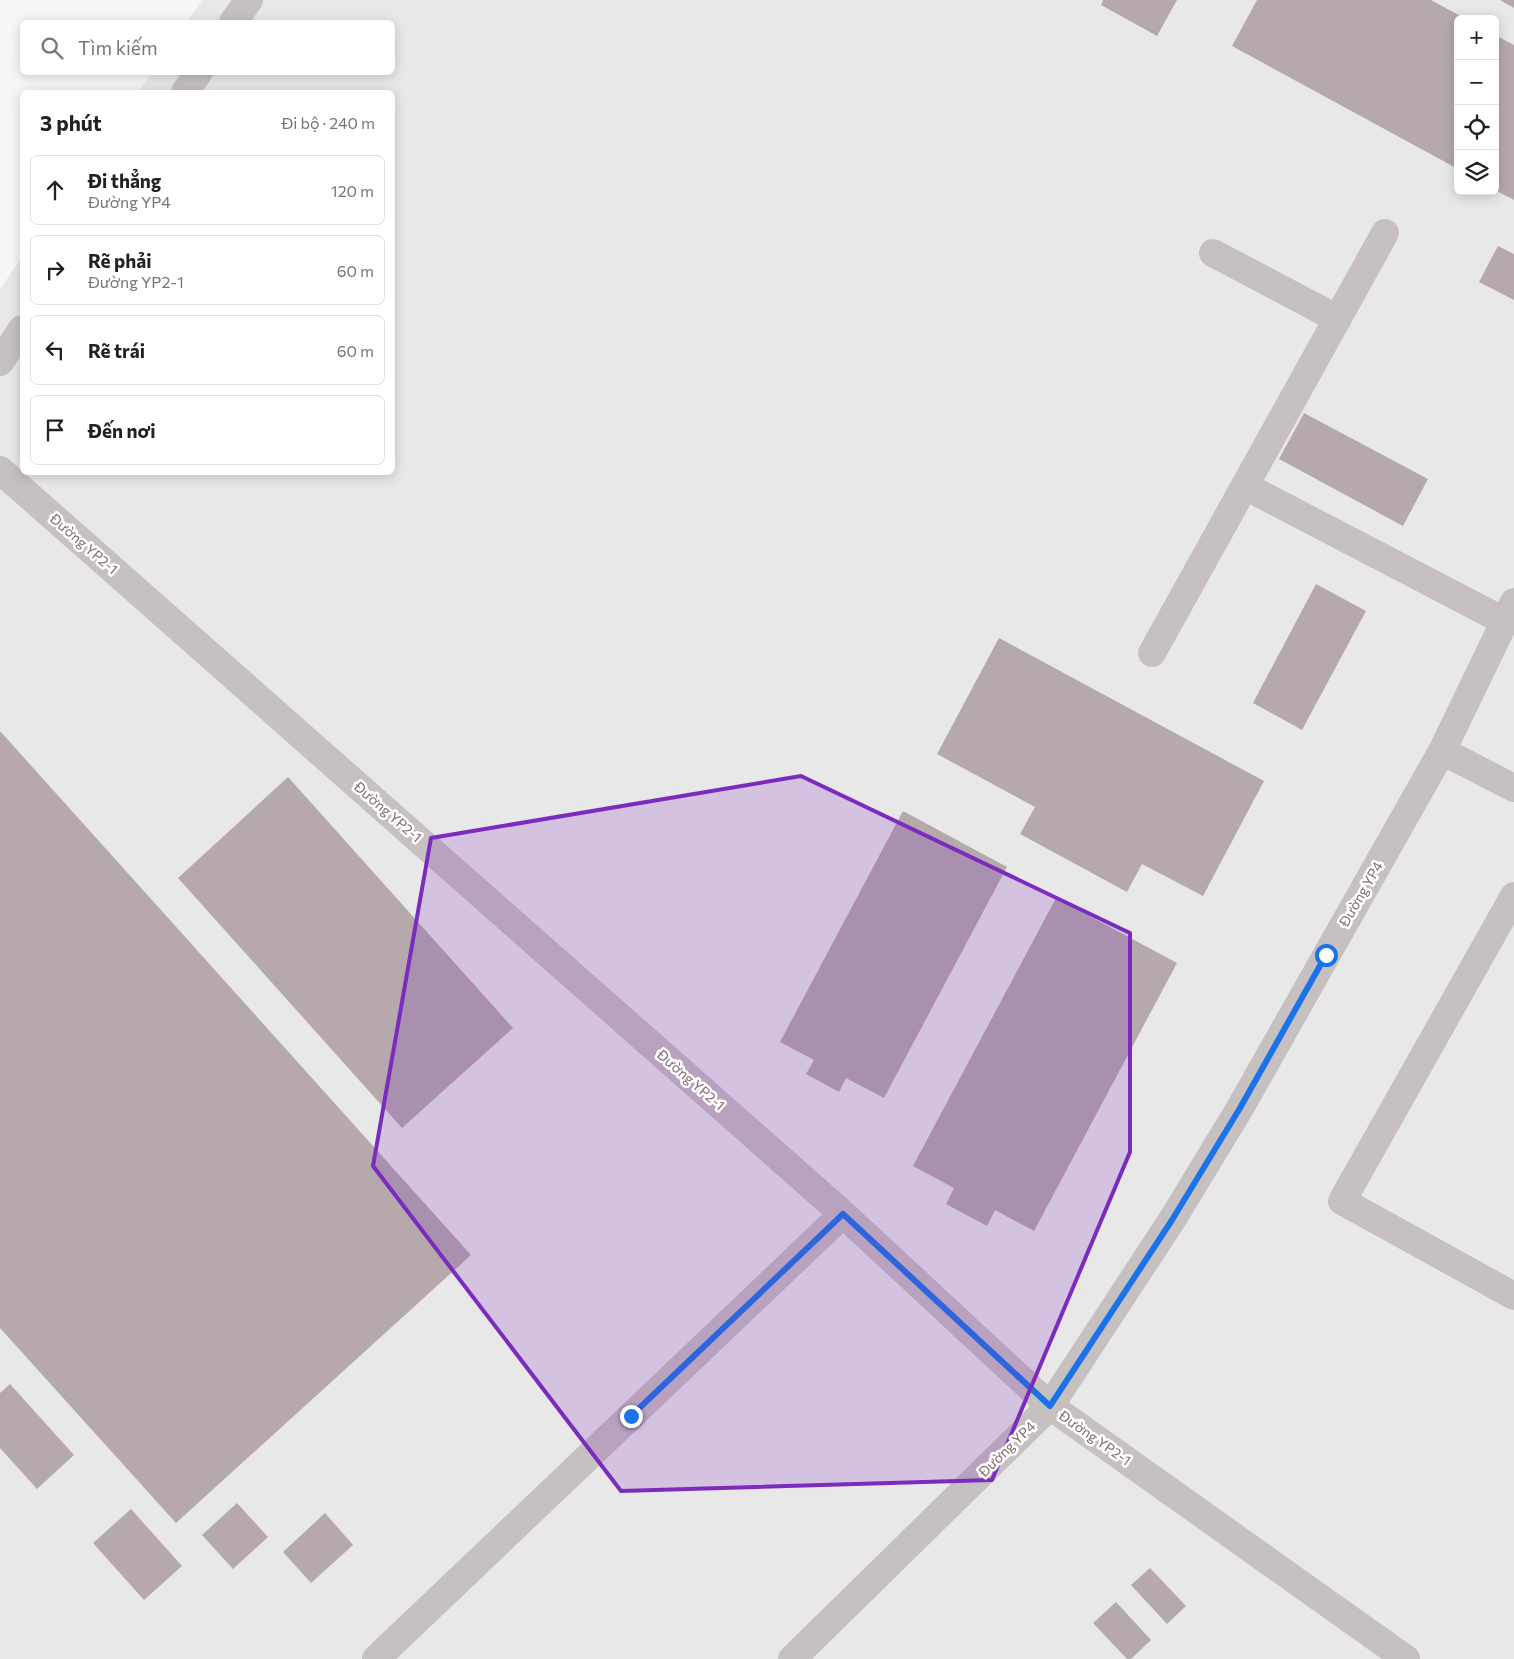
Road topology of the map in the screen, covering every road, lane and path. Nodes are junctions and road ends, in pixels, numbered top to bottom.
1 (249, 0) edge
2 (235, 20) edge
3 (197, 75) edge
4 (186, 90) edge
5 (1385, 233) dead end
6 (1213, 253) dead end
7 (1338, 319) junction
8 (20, 332) edge
9 (0, 362) edge
10 (0, 470) edge
11 (1245, 486) junction
12 (1509, 611) edge
13 (1152, 653) dead end
14 (1442, 752) junction
15 (1514, 788) edge
16 (1514, 896) edge
17 (843, 1214) junction
18 (1514, 1296) edge
19 (1050, 1406) junction
20 (376, 1659) edge
21 (792, 1659) edge
22 (1406, 1659) edge

1 - 2 street
3 - 4 street
5 - 7 street
6 - 7 street
7 - 11 street
8 - 9 street
10 - 17 street, Đường YP2-1
11 - 12 street
11 - 13 street
12 - 14 street, Đường YP4
14 - 15 street
14 - 19 street, Đường YP4
16 - 18 street
17 - 19 street, Đường YP2-1
17 - 20 street
19 - 21 street, Đường YP4
19 - 22 street, Đường YP2-1

